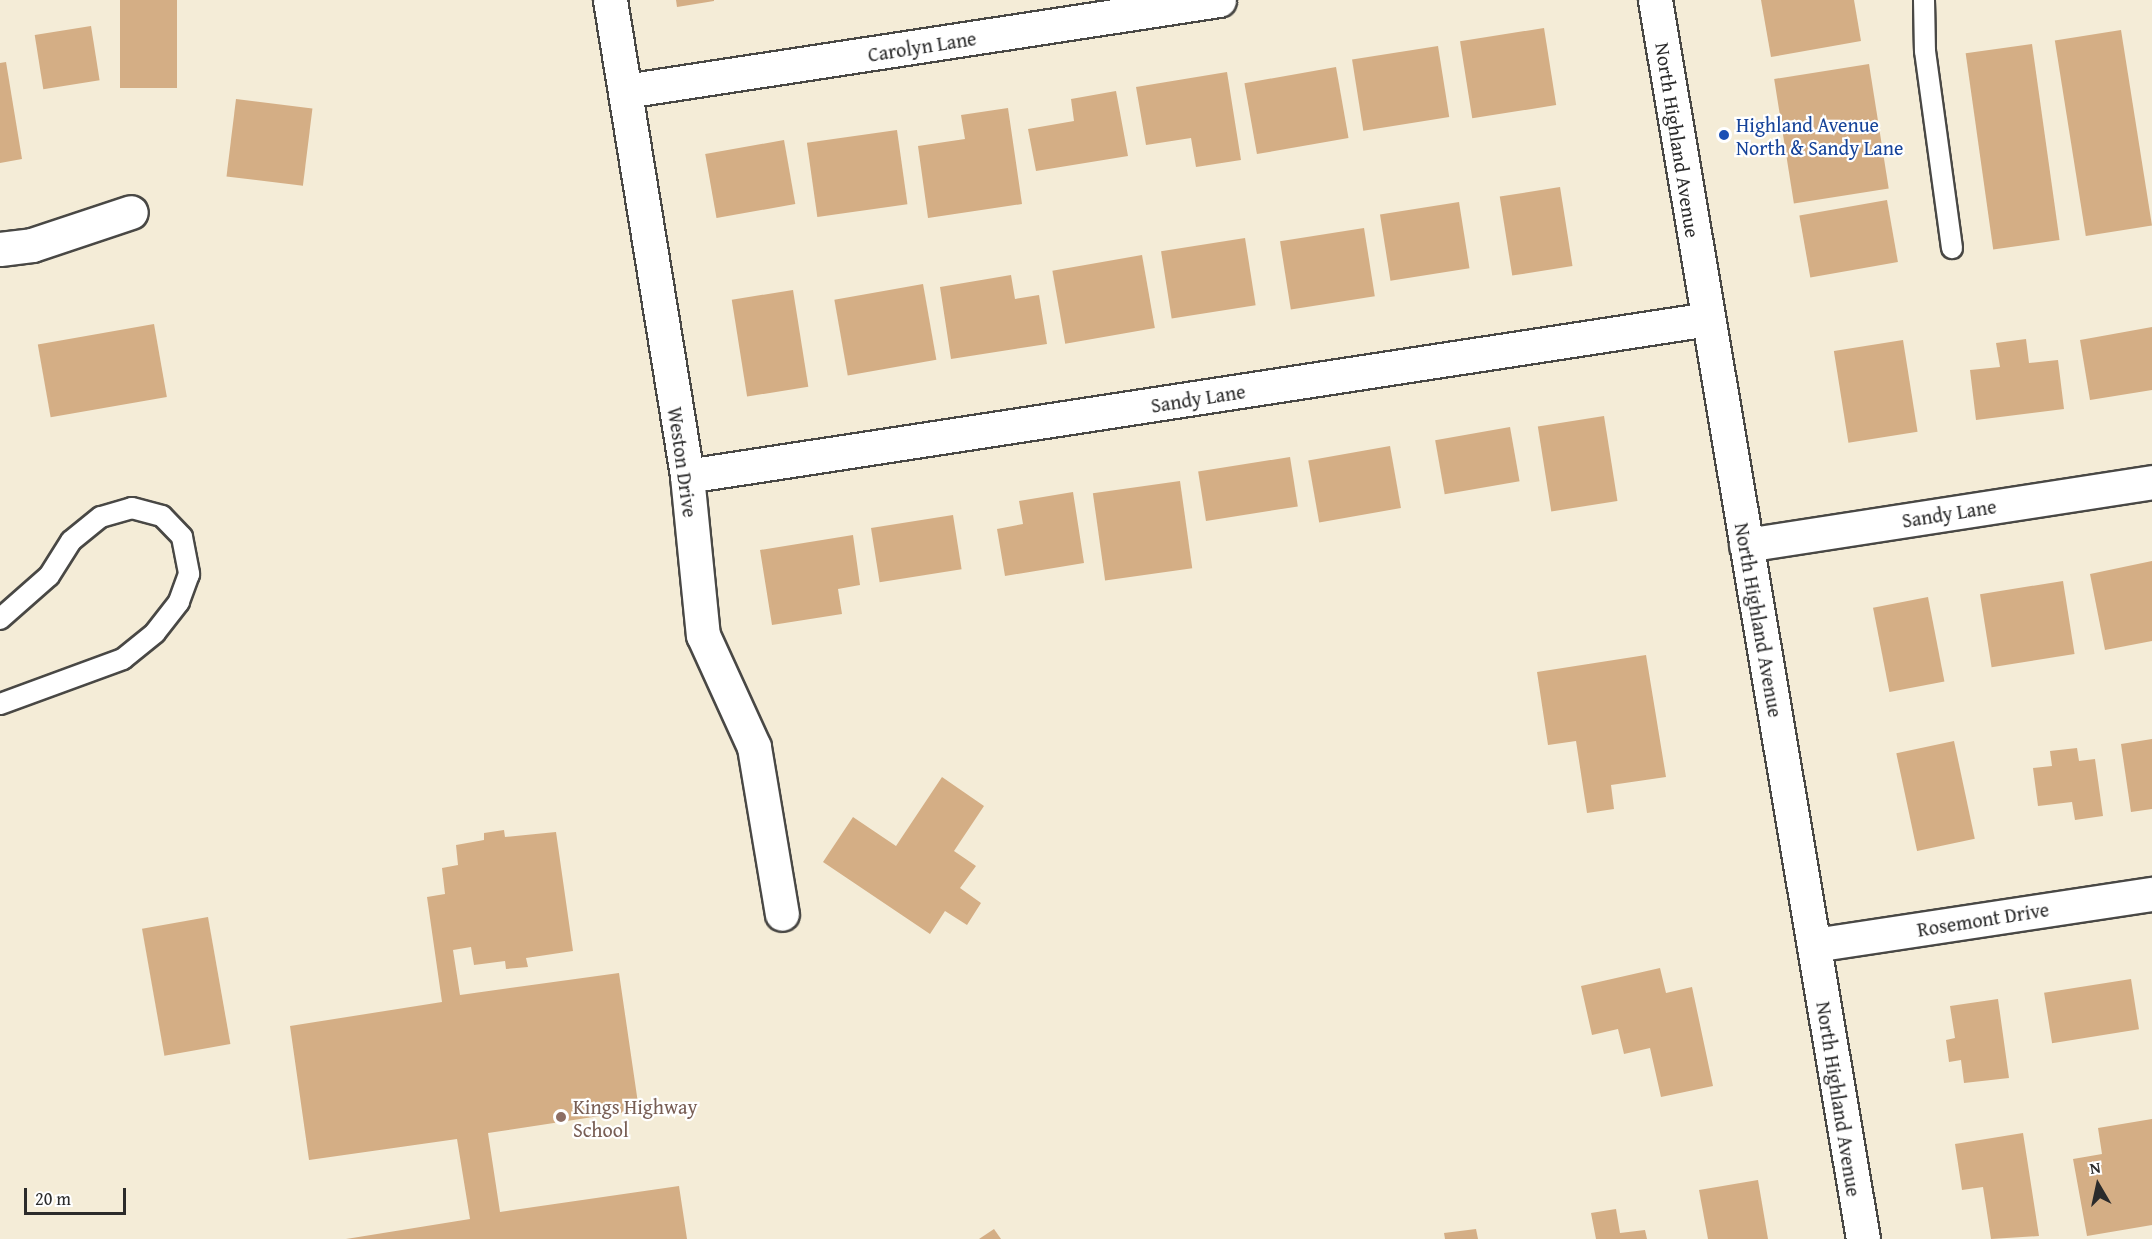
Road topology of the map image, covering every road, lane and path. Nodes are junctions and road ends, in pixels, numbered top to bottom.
1 (610, 0) edge
2 (1219, 0) edge
3 (1655, 0) edge
4 (1927, 0) edge
5 (626, 91) junction
6 (131, 212) dead end
7 (1952, 248) dead end
8 (0, 249) edge
9 (1708, 319) junction
10 (687, 476) junction
11 (2152, 482) edge
12 (1746, 545) junction
13 (0, 619) edge
14 (0, 704) edge
15 (2152, 894) edge
16 (782, 914) dead end
17 (1814, 945) junction
18 (1863, 1239) edge

1 - 5 street, Weston Drive
2 - 5 street, Carolyn Lane
3 - 9 street, North Highland Avenue
4 - 7 lane
5 - 10 street, Weston Drive
6 - 8 street
9 - 10 street, Sandy Lane
9 - 12 street, North Highland Avenue
10 - 16 street, Weston Drive
11 - 12 street, Sandy Lane
12 - 17 street, North Highland Avenue
13 - 14 lane
15 - 17 street, Rosemont Drive
17 - 18 street, North Highland Avenue

